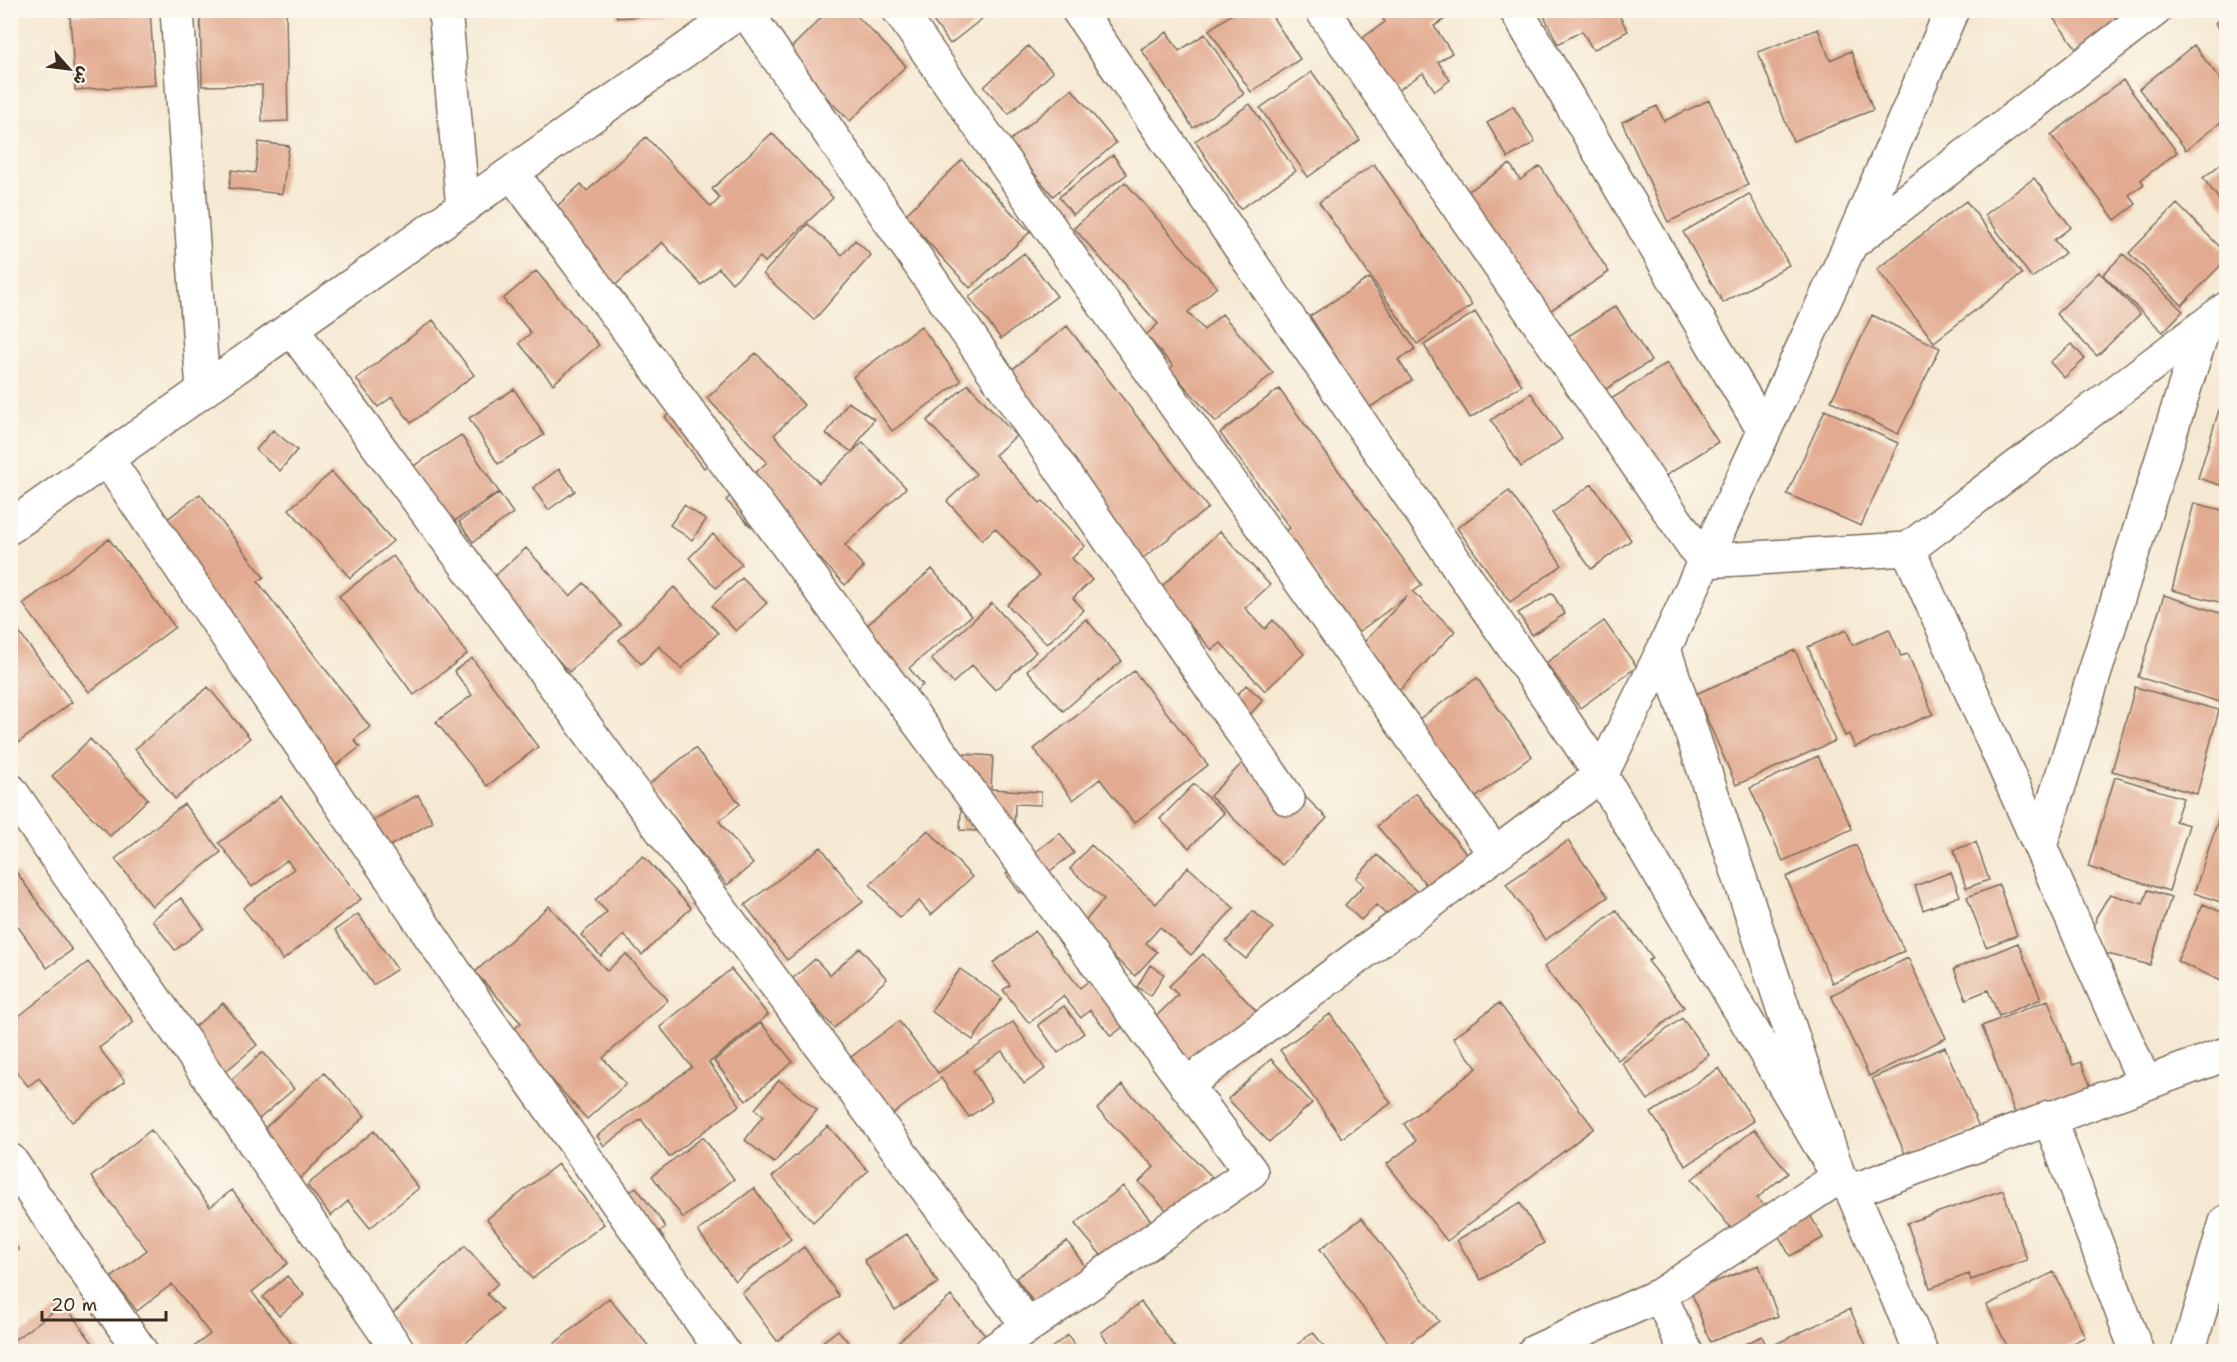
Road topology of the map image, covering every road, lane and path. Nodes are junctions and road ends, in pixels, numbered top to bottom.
1 (177, 10) edge
2 (445, 10) edge
3 (744, 10) edge
4 (899, 10) edge
5 (1322, 10) edge
6 (1516, 10) edge
7 (1952, 10) edge
8 (2155, 10) edge
9 (1087, 13) edge
10 (512, 173) junction
11 (463, 208) junction
12 (1850, 245) junction
13 (2215, 317) edge
14 (291, 328) junction
15 (203, 391) junction
16 (1764, 431) junction
17 (106, 459) junction
18 (10, 527) edge
19 (1908, 549) junction
20 (1704, 561) junction
21 (1664, 649) junction
22 (1601, 775) junction
23 (10, 790) edge
24 (1288, 799) dead end
25 (2040, 846) junction
26 (1495, 854) junction
27 (2226, 1054) edge
28 (2145, 1083) junction
29 (1186, 1085) junction
30 (2049, 1117) junction
31 (10, 1160) edge
32 (1845, 1184) junction
33 (2226, 1222) edge
34 (1660, 1295) junction
35 (1028, 1326) junction
36 (141, 1352) edge
37 (399, 1352) edge
38 (723, 1352) edge
39 (991, 1352) edge
40 (1534, 1352) edge
41 (1686, 1352) edge
42 (1921, 1352) edge
43 (2137, 1352) edge
44 (2188, 1352) edge

1 - 15 street
2 - 11 street
3 - 10 street
3 - 24 street
4 - 26 street
5 - 20 street
6 - 16 street
7 - 12 street
8 - 12 street
9 - 22 street
10 - 11 street
10 - 29 street
11 - 14 street
12 - 16 street
13 - 19 street
13 - 25 street
14 - 15 street
14 - 35 street
15 - 17 street
16 - 20 street
17 - 18 street
17 - 38 street
19 - 20 street
19 - 25 street
20 - 21 street
21 - 22 street
21 - 32 street
22 - 26 street
22 - 32 street
23 - 37 street
25 - 28 street
26 - 29 street
27 - 28 street
28 - 30 street
29 - 35 street
30 - 32 street
30 - 43 street
31 - 36 street
32 - 34 street
32 - 42 street
33 - 44 street
34 - 40 street
34 - 41 street
35 - 39 street

